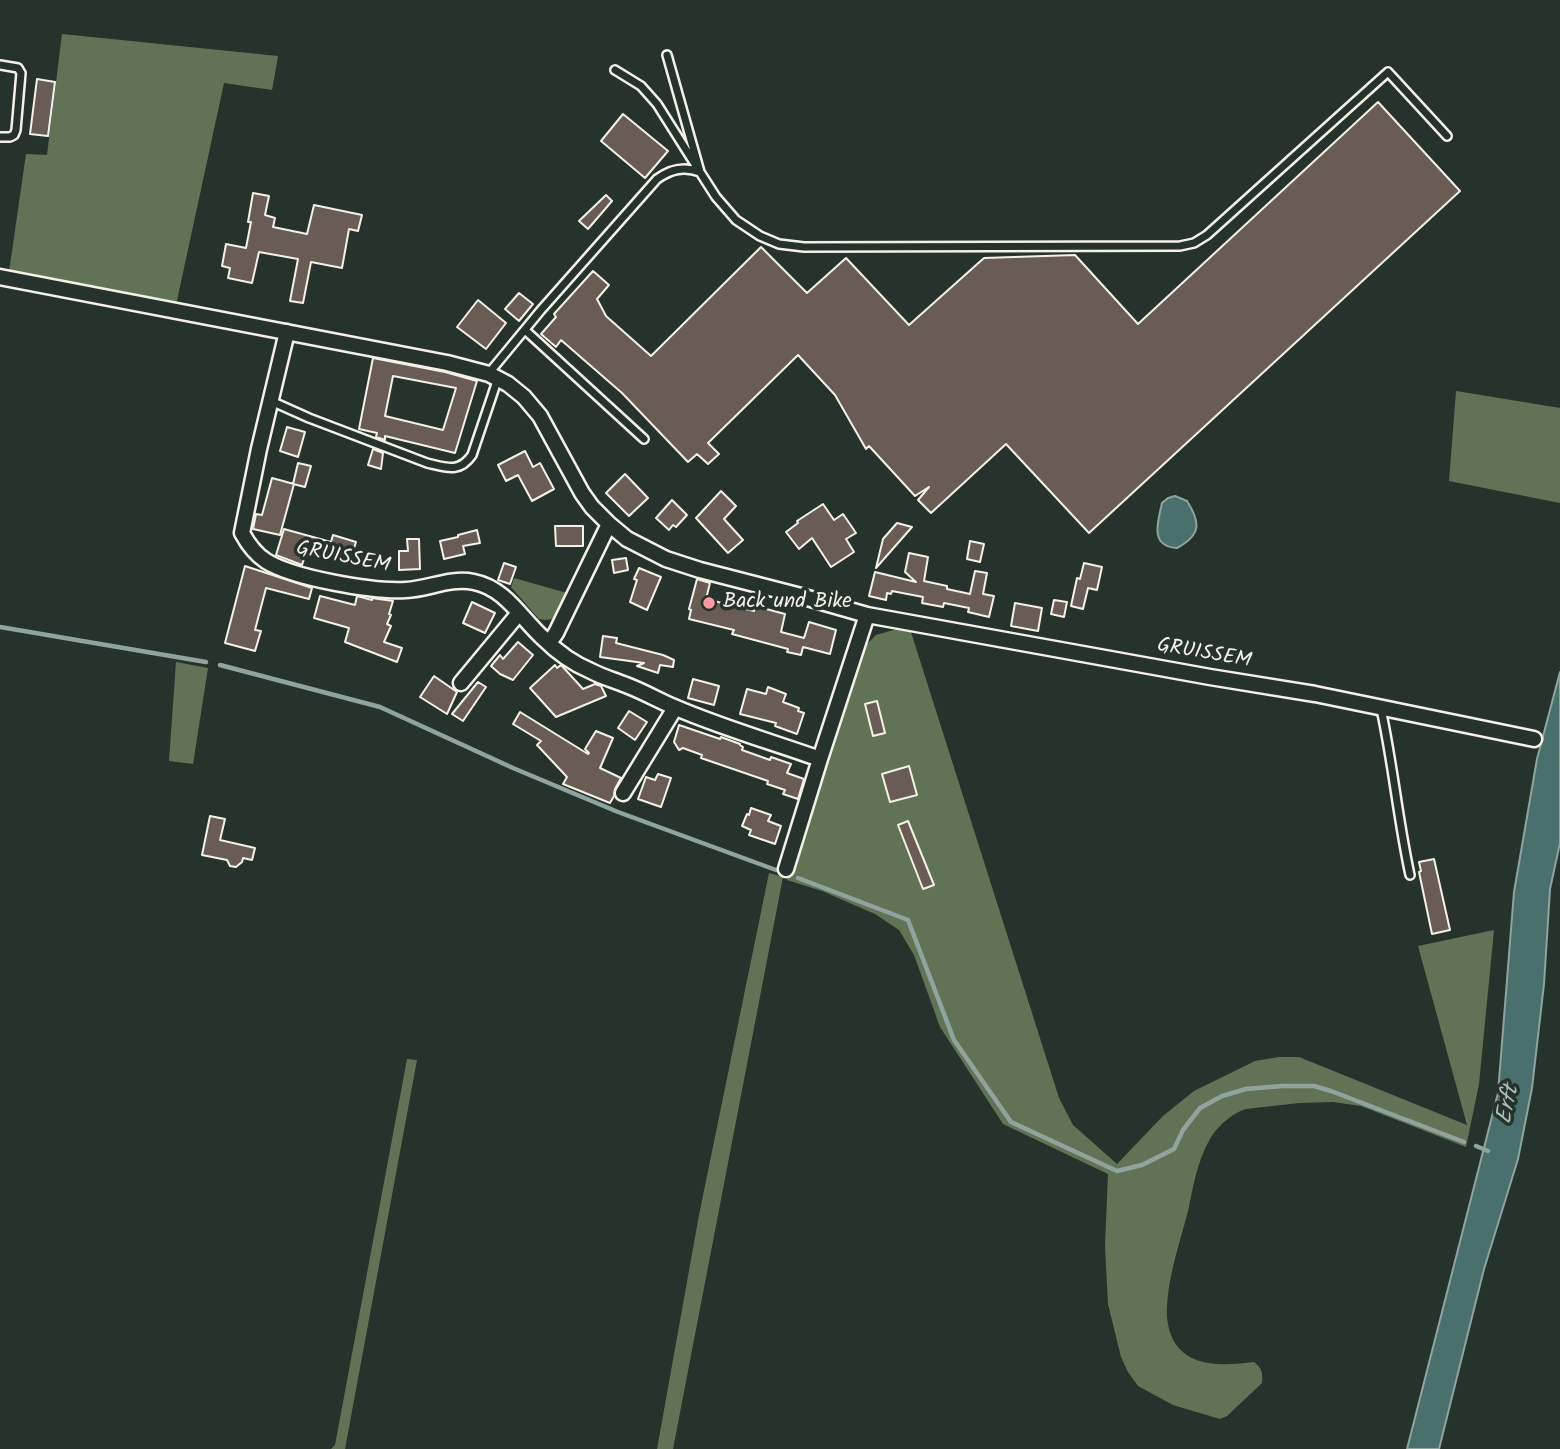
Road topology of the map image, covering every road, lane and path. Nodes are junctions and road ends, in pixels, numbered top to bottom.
1 (667, 55) dead end
2 (0, 65) edge
3 (615, 70) dead end
4 (1447, 136) dead end
5 (0, 137) edge
6 (700, 172) junction
7 (0, 277) edge
8 (525, 330) junction
9 (287, 332) junction
10 (493, 376) junction
11 (271, 400) junction
12 (644, 439) dead end
13 (609, 524) junction
14 (519, 613) junction
15 (867, 615) junction
16 (548, 643) junction
17 (461, 683) dead end
18 (675, 708) junction
19 (1381, 709) junction
20 (1534, 739) dead end
21 (820, 759) junction
22 (623, 793) dead end
23 (786, 869) dead end
24 (1410, 875) dead end

1 - 6 lane
2 - 5 lane
3 - 6 lane
4 - 6 lane
6 - 8 lane
7 - 9 street, GRUISSEM
8 - 10 lane
8 - 12 lane
9 - 10 street, GRUISSEM
9 - 11 street, GRUISSEM
10 - 11 lane
10 - 13 street, GRUISSEM
11 - 14 street, GRUISSEM
13 - 15 street, GRUISSEM
13 - 16 street
14 - 16 street, GRUISSEM
14 - 17 street
15 - 19 street, GRUISSEM
15 - 21 street
16 - 18 street, GRUISSEM
18 - 21 street, GRUISSEM
18 - 22 street
19 - 20 street, GRUISSEM
19 - 24 lane
21 - 23 street

